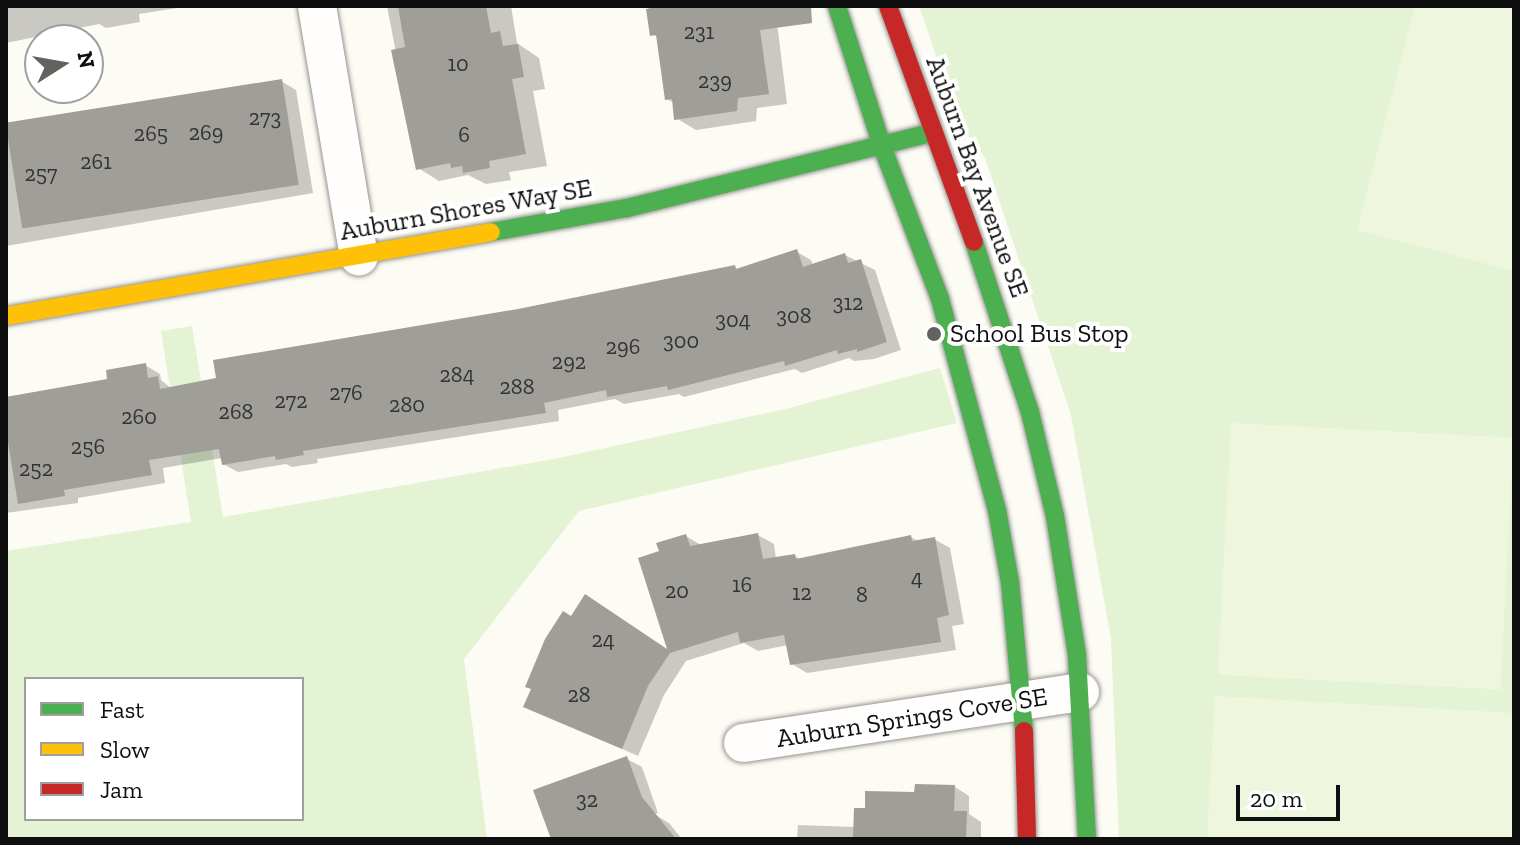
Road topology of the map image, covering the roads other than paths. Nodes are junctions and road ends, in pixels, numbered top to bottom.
1 (317, 6) edge
2 (837, 6) edge
3 (888, 6) edge
4 (931, 133) junction
5 (882, 146) junction
6 (359, 256) junction
7 (6, 316) edge
8 (1080, 692) junction
9 (1023, 701) junction
10 (743, 743) dead end
11 (1027, 839) edge
12 (1087, 839) edge

1 - 6 street
2 - 5 street
3 - 4 street, Auburn Bay Avenue SE
4 - 5 street, Auburn Shores Way SE
4 - 8 street, Auburn Bay Avenue SE
5 - 6 street, Auburn Shores Way SE
5 - 9 street
6 - 7 street, Auburn Shores Way SE
8 - 9 street, Auburn Springs Cove SE
8 - 12 street, Auburn Bay Avenue SE
9 - 10 street, Auburn Springs Cove SE
9 - 11 street

